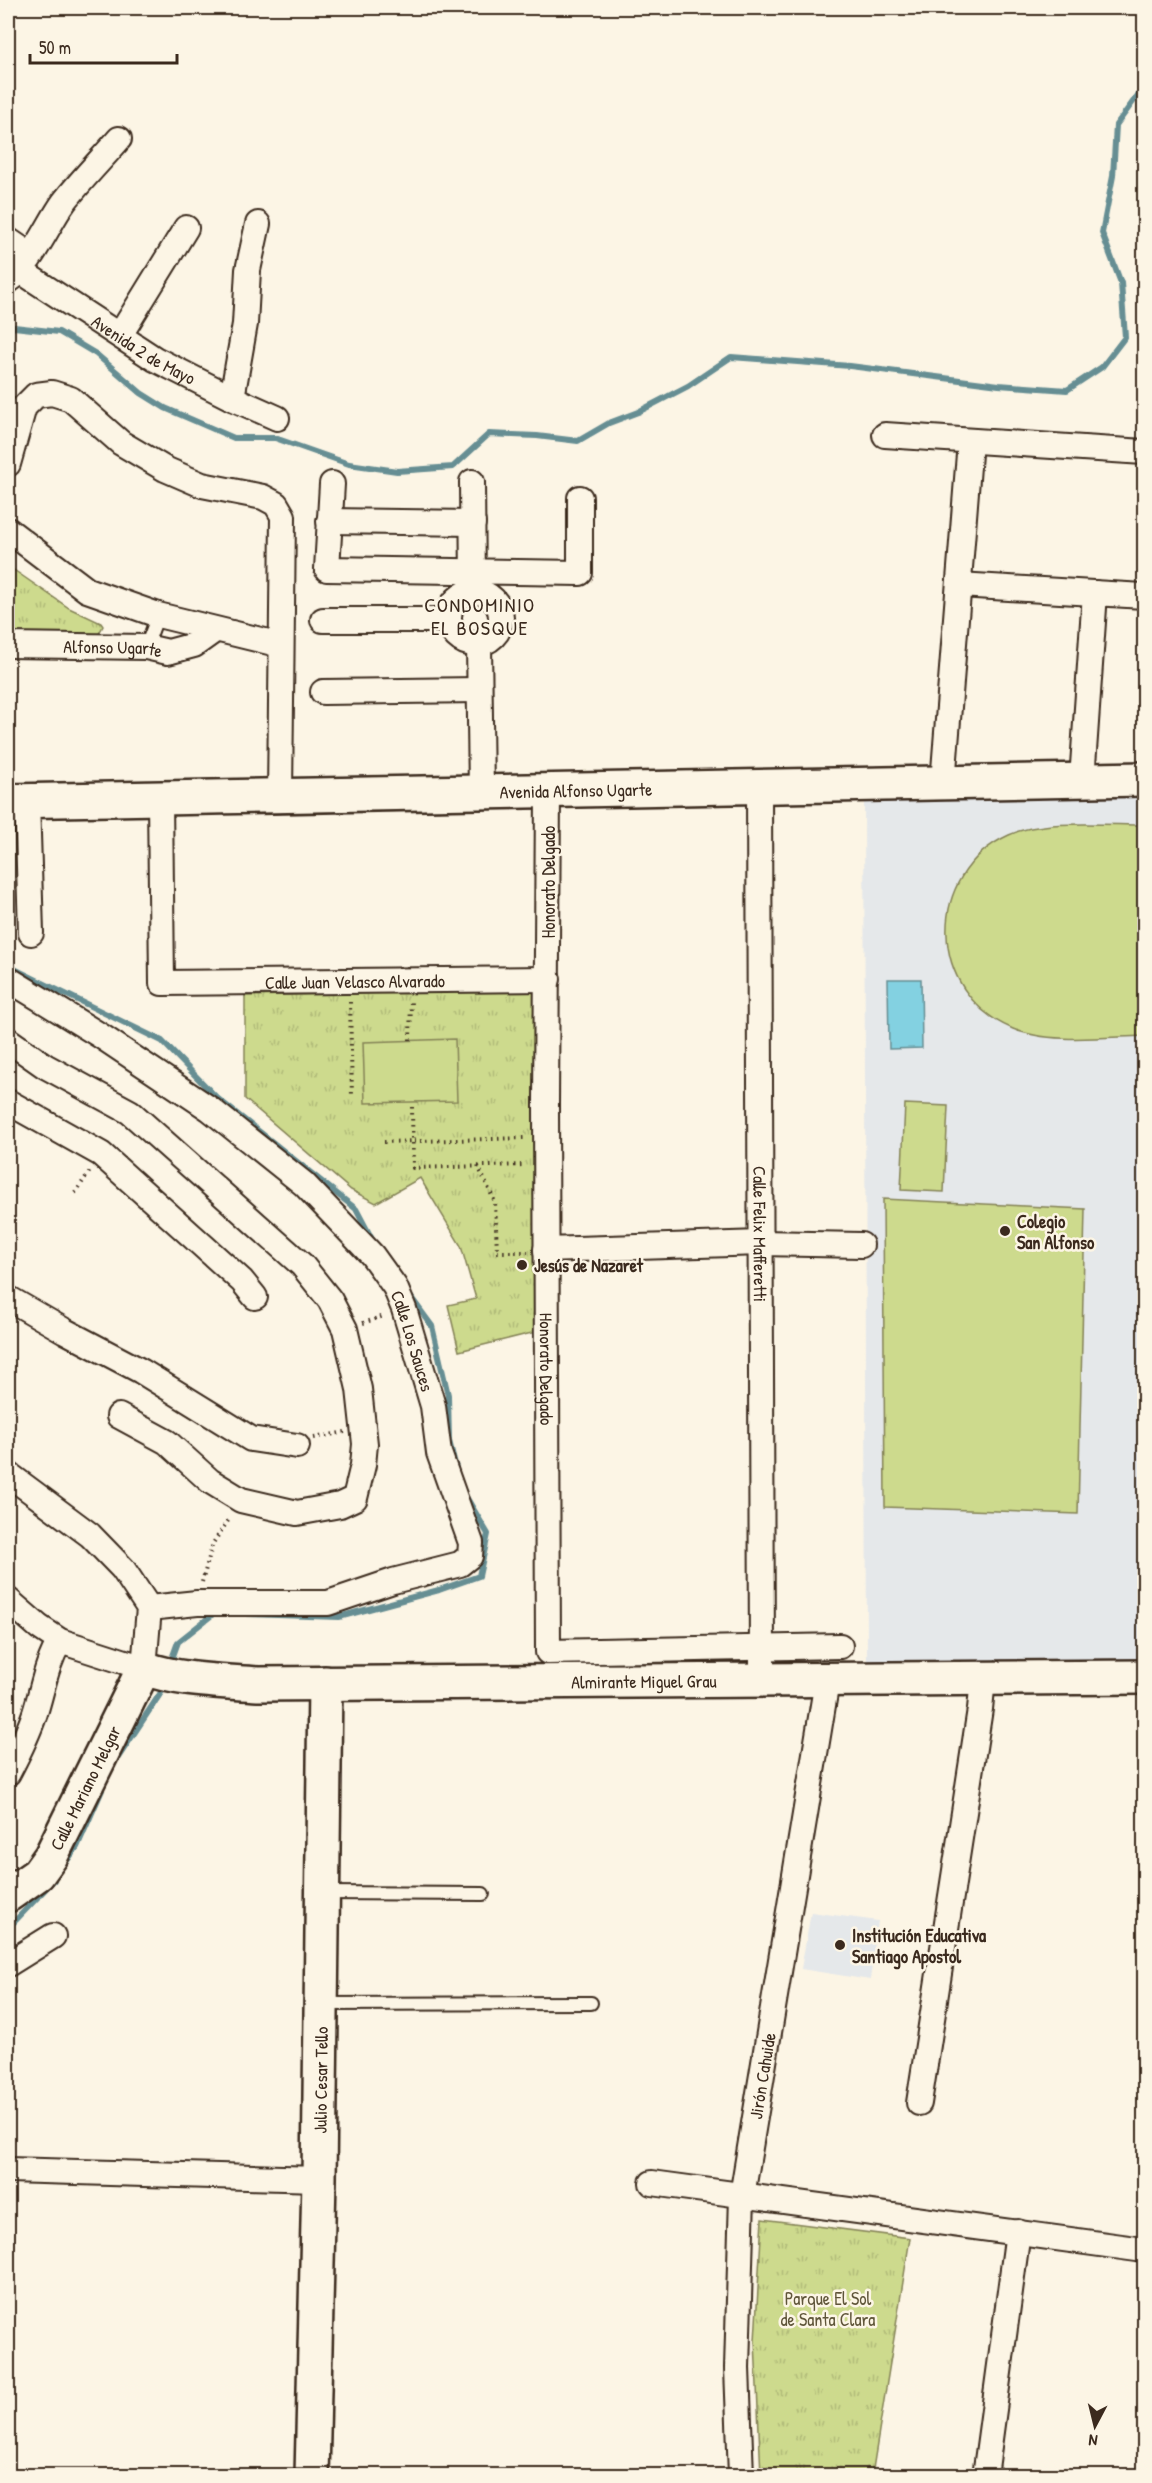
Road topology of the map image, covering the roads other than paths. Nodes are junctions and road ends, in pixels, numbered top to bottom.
1 (119, 140) dead end
2 (258, 224) dead end
3 (186, 228) dead end
4 (8, 240) edge
5 (19, 269) edge
6 (120, 335) junction
7 (232, 398) junction
8 (277, 418) dead end
9 (885, 435) dead end
10 (970, 441) junction
11 (1144, 452) edge
12 (8, 464) edge
13 (472, 482) dead end
14 (332, 484) dead end
15 (580, 498) dead end
16 (330, 521) junction
17 (474, 523) junction
18 (8, 530) edge
19 (473, 581) junction
20 (958, 585) junction
21 (1095, 593) junction
22 (1144, 596) edge
23 (158, 615) junction
24 (323, 620) dead end
25 (448, 620) junction
26 (215, 630) junction
27 (479, 644) junction
28 (8, 645) edge
29 (281, 645) junction
30 (146, 647) junction
31 (479, 690) junction
32 (323, 692) dead end
33 (1144, 779) edge
34 (1082, 780) junction
35 (943, 783) junction
36 (759, 787) junction
37 (548, 791) junction
38 (481, 792) junction
39 (280, 796) junction
40 (160, 798) junction
41 (17, 800) edge
42 (31, 933) dead end
43 (8, 978) edge
44 (548, 979) junction
45 (8, 1040) edge
46 (8, 1102) edge
47 (761, 1243) junction
48 (861, 1245) dead end
49 (539, 1251) junction
50 (255, 1297) dead end
51 (8, 1298) edge
52 (118, 1416) dead end
53 (297, 1446) road end
54 (8, 1474) edge
55 (8, 1600) edge
56 (149, 1608) junction
57 (60, 1641) junction
58 (840, 1646) dead end
59 (762, 1648) junction
60 (144, 1668) junction
61 (1144, 1677) edge
62 (983, 1678) junction
63 (762, 1681) junction
64 (826, 1681) junction
65 (325, 1683) junction
66 (8, 1773) edge
67 (322, 1893) junction
68 (483, 1894) dead end
69 (8, 1895) edge
70 (53, 1936) dead end
71 (8, 1964) edge
72 (591, 2003) dead end
73 (321, 2004) junction
74 (919, 2103) dead end
75 (8, 2170) edge
76 (319, 2179) junction
77 (652, 2183) dead end
78 (742, 2196) junction
79 (1018, 2232) junction
80 (1144, 2250) edge
81 (312, 2475) edge
82 (741, 2475) edge
83 (985, 2475) edge

1 - 5 street
2 - 7 street
3 - 6 street
4 - 5 street, Avenida 2 de Mayo
5 - 6 street, Avenida 2 de Mayo
6 - 7 street, Avenida 2 de Mayo
7 - 8 street, Avenida 2 de Mayo
9 - 10 street
10 - 11 street
10 - 20 street
12 - 29 street
13 - 17 street
14 - 16 street
15 - 19 street
16 - 17 street
16 - 19 street
17 - 19 street
18 - 23 street
19 - 25 street
19 - 27 street
20 - 21 street
20 - 35 street
21 - 22 street
21 - 34 street
23 - 26 street
23 - 30 lane
24 - 25 street
25 - 27 street
26 - 29 street
26 - 30 street, Alfonso Ugarte
27 - 31 street
28 - 30 street, Alfonso Ugarte
29 - 39 street
31 - 32 street
31 - 38 street
33 - 34 street, Avenida Alfonso Ugarte
34 - 35 street, Avenida Alfonso Ugarte
35 - 36 street, Avenida Alfonso Ugarte
36 - 37 street, Avenida Alfonso Ugarte
36 - 47 street, Calle Felix Mafferetti
37 - 38 street, Avenida Alfonso Ugarte
37 - 44 street, Honorato Delgado
38 - 39 street, Avenida Alfonso Ugarte
39 - 40 street, Avenida Alfonso Ugarte
40 - 41 street, Avenida Alfonso Ugarte
40 - 44 street, Calle Juan Velasco Alvarado
41 - 42 street
43 - 56 street, Calle Los Sauces
44 - 49 street, Honorato Delgado
45 - 52 street
46 - 50 street
47 - 48 street
47 - 49 street
47 - 59 street, Calle Felix Mafferetti
49 - 59 street, Honorato Delgado
51 - 53 street
54 - 56 street
55 - 57 street
56 - 60 street
57 - 60 street
57 - 66 street
58 - 59 street, Honorato Delgado
59 - 63 street, Calle Felix Mafferetti
60 - 65 street, Almirante Miguel Grau
60 - 69 street, Calle Mariano Melgar
61 - 62 street, Almirante Miguel Grau
62 - 64 street, Almirante Miguel Grau
62 - 74 street
63 - 64 street, Almirante Miguel Grau
63 - 65 street, Almirante Miguel Grau
64 - 78 street, Jirón Cahuide
65 - 67 street, Julio Cesar Tello
67 - 68 lane
67 - 73 street, Julio Cesar Tello
70 - 71 street
72 - 73 lane
73 - 76 street, Julio Cesar Tello
75 - 76 street
76 - 81 street, Julio Cesar Tello
77 - 78 street
78 - 79 street
78 - 82 street, Jirón Cahuide
79 - 80 street
79 - 83 street

